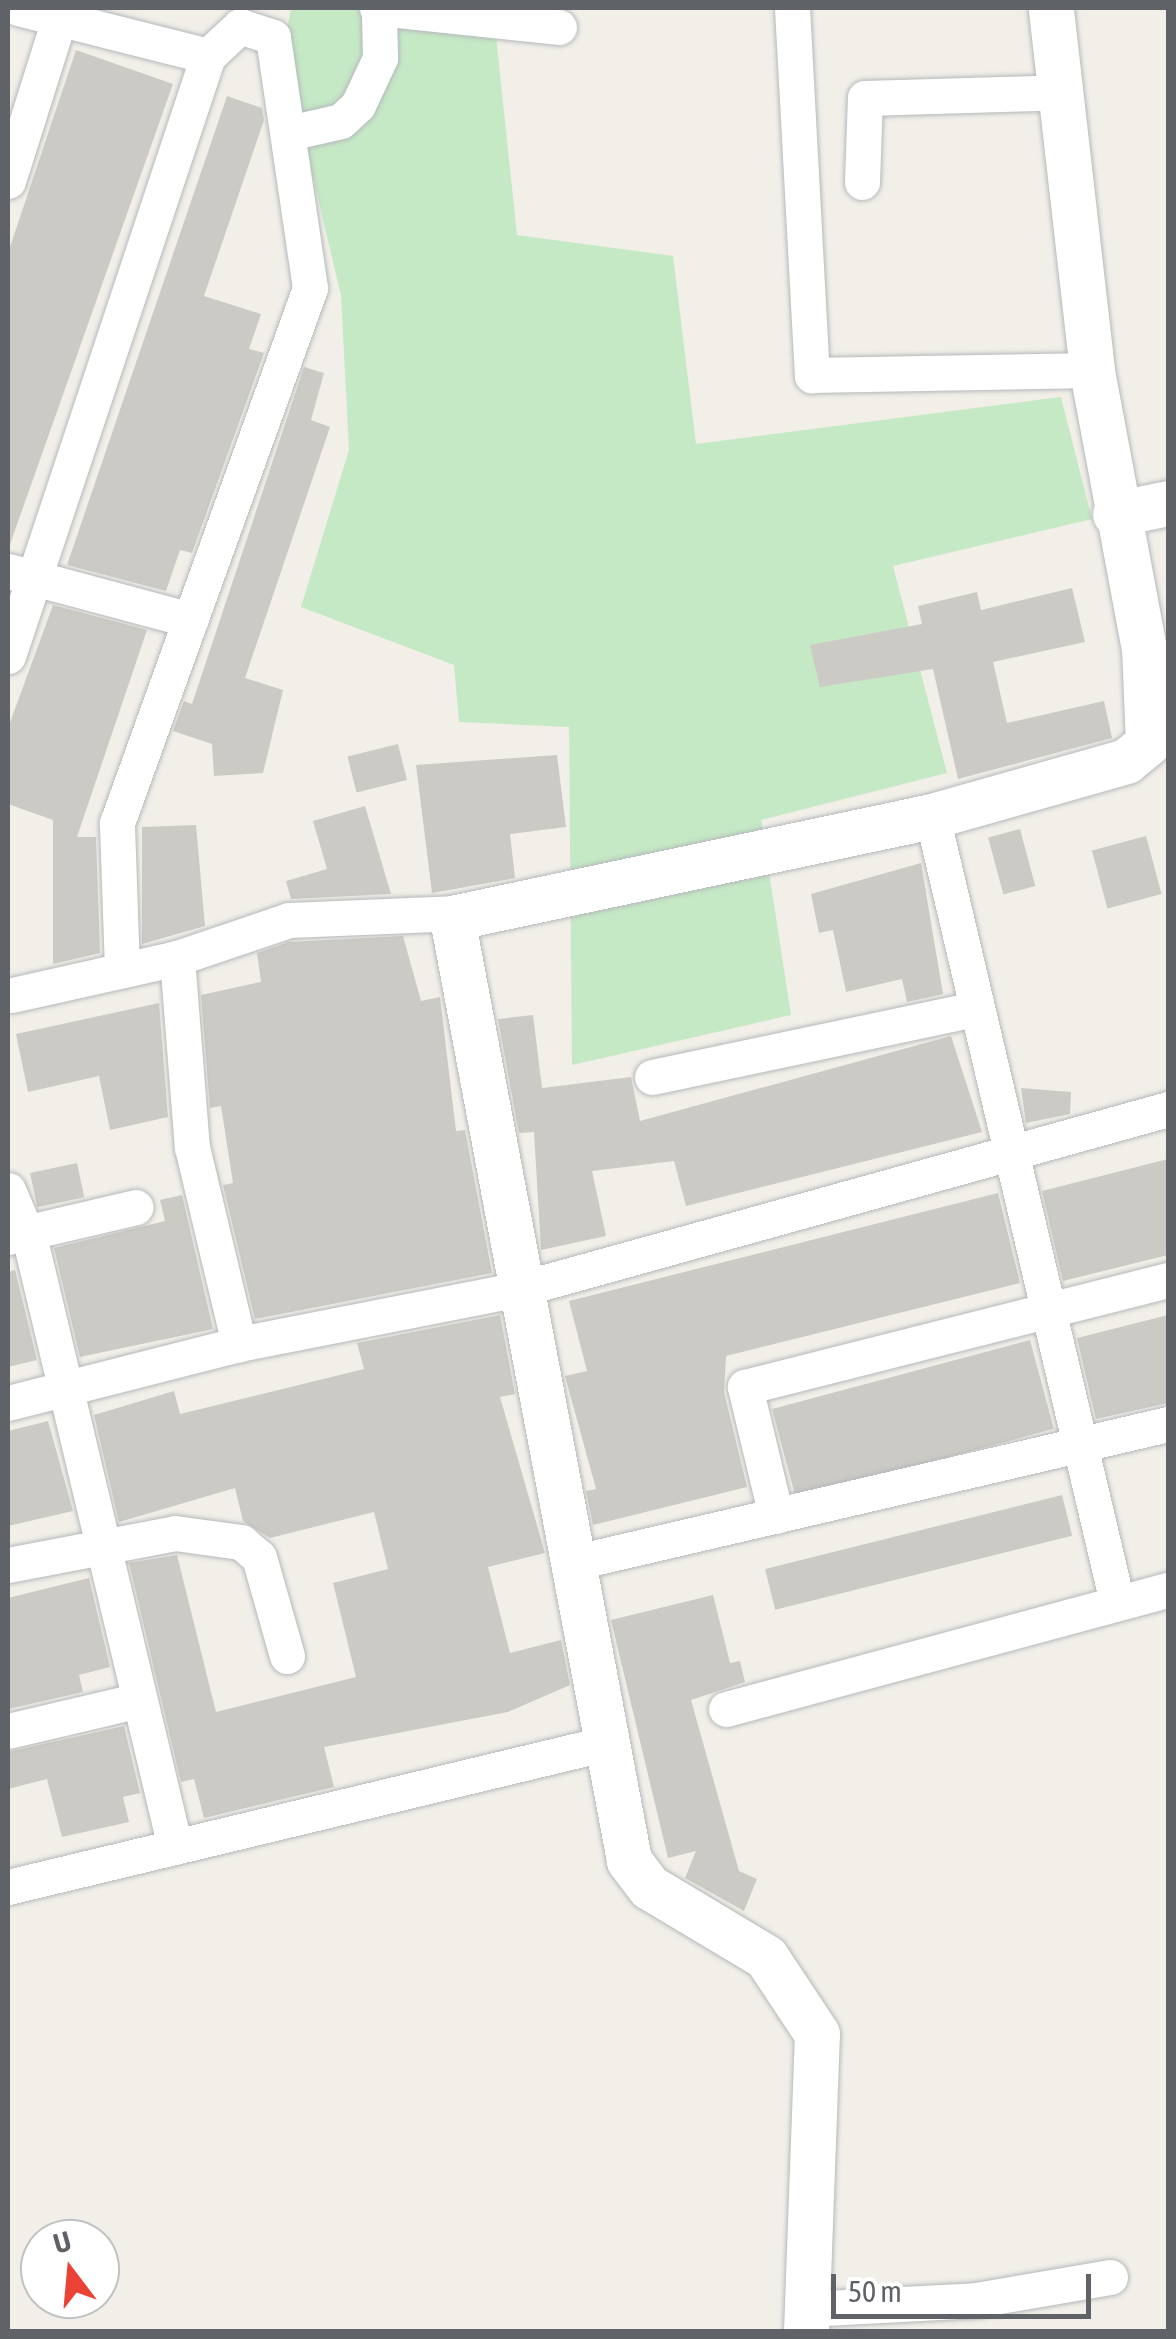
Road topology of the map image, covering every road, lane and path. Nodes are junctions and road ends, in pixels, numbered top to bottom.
1 (18, 8) edge
2 (792, 8) edge
3 (1051, 8) edge
4 (378, 11) edge
5 (67, 18) edge
6 (559, 26) dead end
7 (208, 56) junction
8 (1062, 92) junction
9 (289, 133) junction
10 (8, 182) edge
11 (862, 182) dead end
12 (1092, 370) junction
13 (1168, 503) edge
14 (1115, 514) junction
15 (21, 576) edge
16 (191, 620) junction
17 (1156, 646) edge
18 (8, 656) edge
19 (932, 816) junction
20 (453, 912) junction
21 (177, 958) junction
22 (122, 969) junction
23 (12, 995) dead end
24 (975, 1009) junction
25 (652, 1077) dead end
26 (1168, 1109) edge
27 (1008, 1158) junction
28 (8, 1190) edge
29 (136, 1206) dead end
30 (16, 1237) edge
31 (1168, 1280) edge
32 (520, 1289) junction
33 (1048, 1310) junction
34 (239, 1344) junction
35 (65, 1389) junction
36 (8, 1403) edge
37 (1168, 1424) edge
38 (1076, 1445) junction
39 (776, 1516) junction
40 (98, 1545) junction
41 (572, 1563) junction
42 (8, 1565) edge
43 (1168, 1590) edge
44 (1118, 1602) junction
45 (287, 1656) dead end
46 (136, 1701) junction
47 (726, 1709) dead end
48 (8, 1731) edge
49 (603, 1744) junction
50 (175, 1847) junction
51 (8, 1887) edge
52 (1110, 2277) dead end
53 (806, 2320) edge

1 - 5 street
2 - 12 street
3 - 8 street
4 - 6 street
4 - 9 street
5 - 7 street
5 - 10 street
7 - 9 street
7 - 15 street
8 - 11 street
8 - 12 street
9 - 16 street
12 - 14 street
13 - 14 street
14 - 17 street
15 - 16 street
15 - 18 street
16 - 22 street
17 - 19 street
19 - 20 street
19 - 24 street
20 - 21 street
20 - 32 street
21 - 22 street
21 - 34 street
22 - 23 street
24 - 25 street
24 - 27 street
26 - 27 street
27 - 32 street
27 - 33 street
28 - 30 street
29 - 30 street
30 - 35 street
31 - 33 street
32 - 34 street
32 - 41 street
33 - 38 street
33 - 39 street
34 - 35 street
35 - 36 street
35 - 40 street
37 - 38 street
38 - 39 street
38 - 44 street
39 - 41 street
40 - 42 street
40 - 45 street
40 - 46 street
41 - 49 street
43 - 44 street
44 - 47 street
46 - 48 street
46 - 50 street
49 - 50 street
49 - 53 street
50 - 51 street
52 - 53 street

